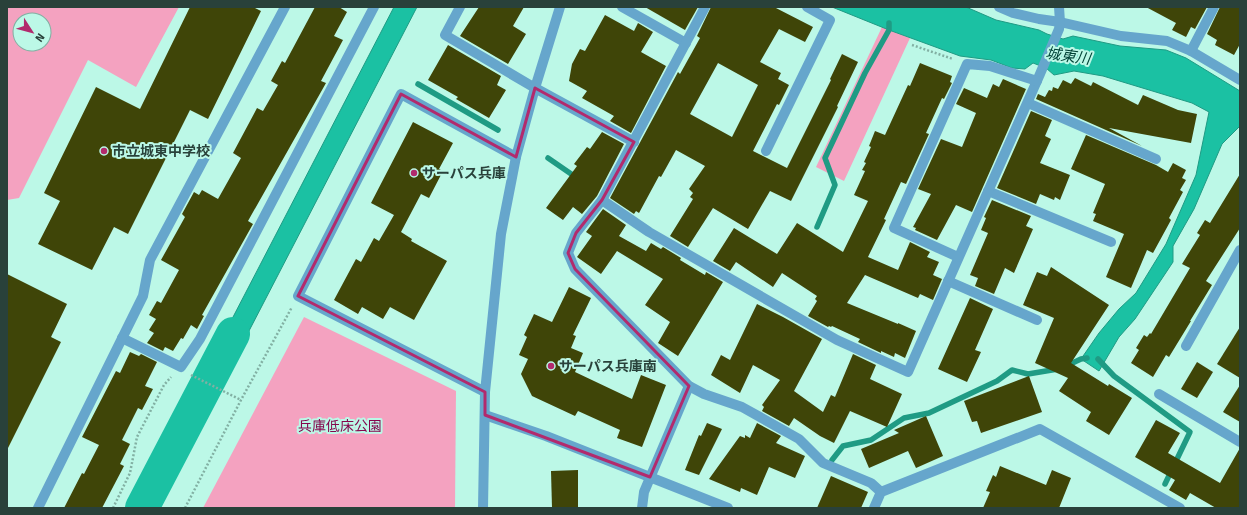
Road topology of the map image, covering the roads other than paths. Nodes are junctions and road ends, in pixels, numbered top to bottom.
1 (285, 7) edge
2 (374, 7) edge
3 (460, 7) edge
4 (560, 7) edge
5 (622, 7) edge
6 (706, 7) edge
7 (807, 7) edge
8 (999, 7) edge
9 (1059, 7) edge
10 (1214, 7) edge
11 (1059, 25) junction
12 (686, 43) junction
13 (1191, 51) junction
14 (1039, 77) junction
15 (1240, 80) edge
16 (535, 88) junction
17 (1028, 103) junction
18 (634, 142) junction
19 (766, 151) dead end
20 (516, 157) junction
21 (1156, 159) dead end
22 (988, 191) junction
23 (602, 200) junction
24 (1111, 242) dead end
25 (1240, 250) edge
26 (958, 257) junction
27 (948, 281) junction
28 (1037, 320) dead end
29 (122, 338) junction
30 (1186, 346) dead end
31 (689, 386) junction
32 (486, 392) junction
33 (1159, 394) dead end
34 (485, 415) junction
35 (1240, 442) edge
36 (650, 477) junction
37 (881, 492) junction
38 (1174, 506) edge
39 (38, 508) edge
40 (483, 508) edge
41 (642, 508) edge
42 (728, 508) edge
43 (874, 508) edge

1 - 29 street
2 - 29 street
3 - 16 street
4 - 16 street
5 - 12 street
6 - 12 street
7 - 19 street
8 - 11 street
9 - 11 street
10 - 13 street
11 - 13 street
11 - 14 street
12 - 18 street
13 - 15 street
14 - 17 street
14 - 26 street
16 - 18 street
16 - 20 street
17 - 21 street
17 - 22 street
18 - 23 street
20 - 32 street
20 - 32 street
22 - 24 street
22 - 26 street
23 - 27 street
23 - 31 street
25 - 30 street
26 - 27 street
27 - 28 street
29 - 39 street
31 - 36 street
31 - 37 street
32 - 34 street
33 - 35 street
34 - 36 street
34 - 40 street
36 - 41 street
36 - 42 street
37 - 38 street
37 - 43 street

